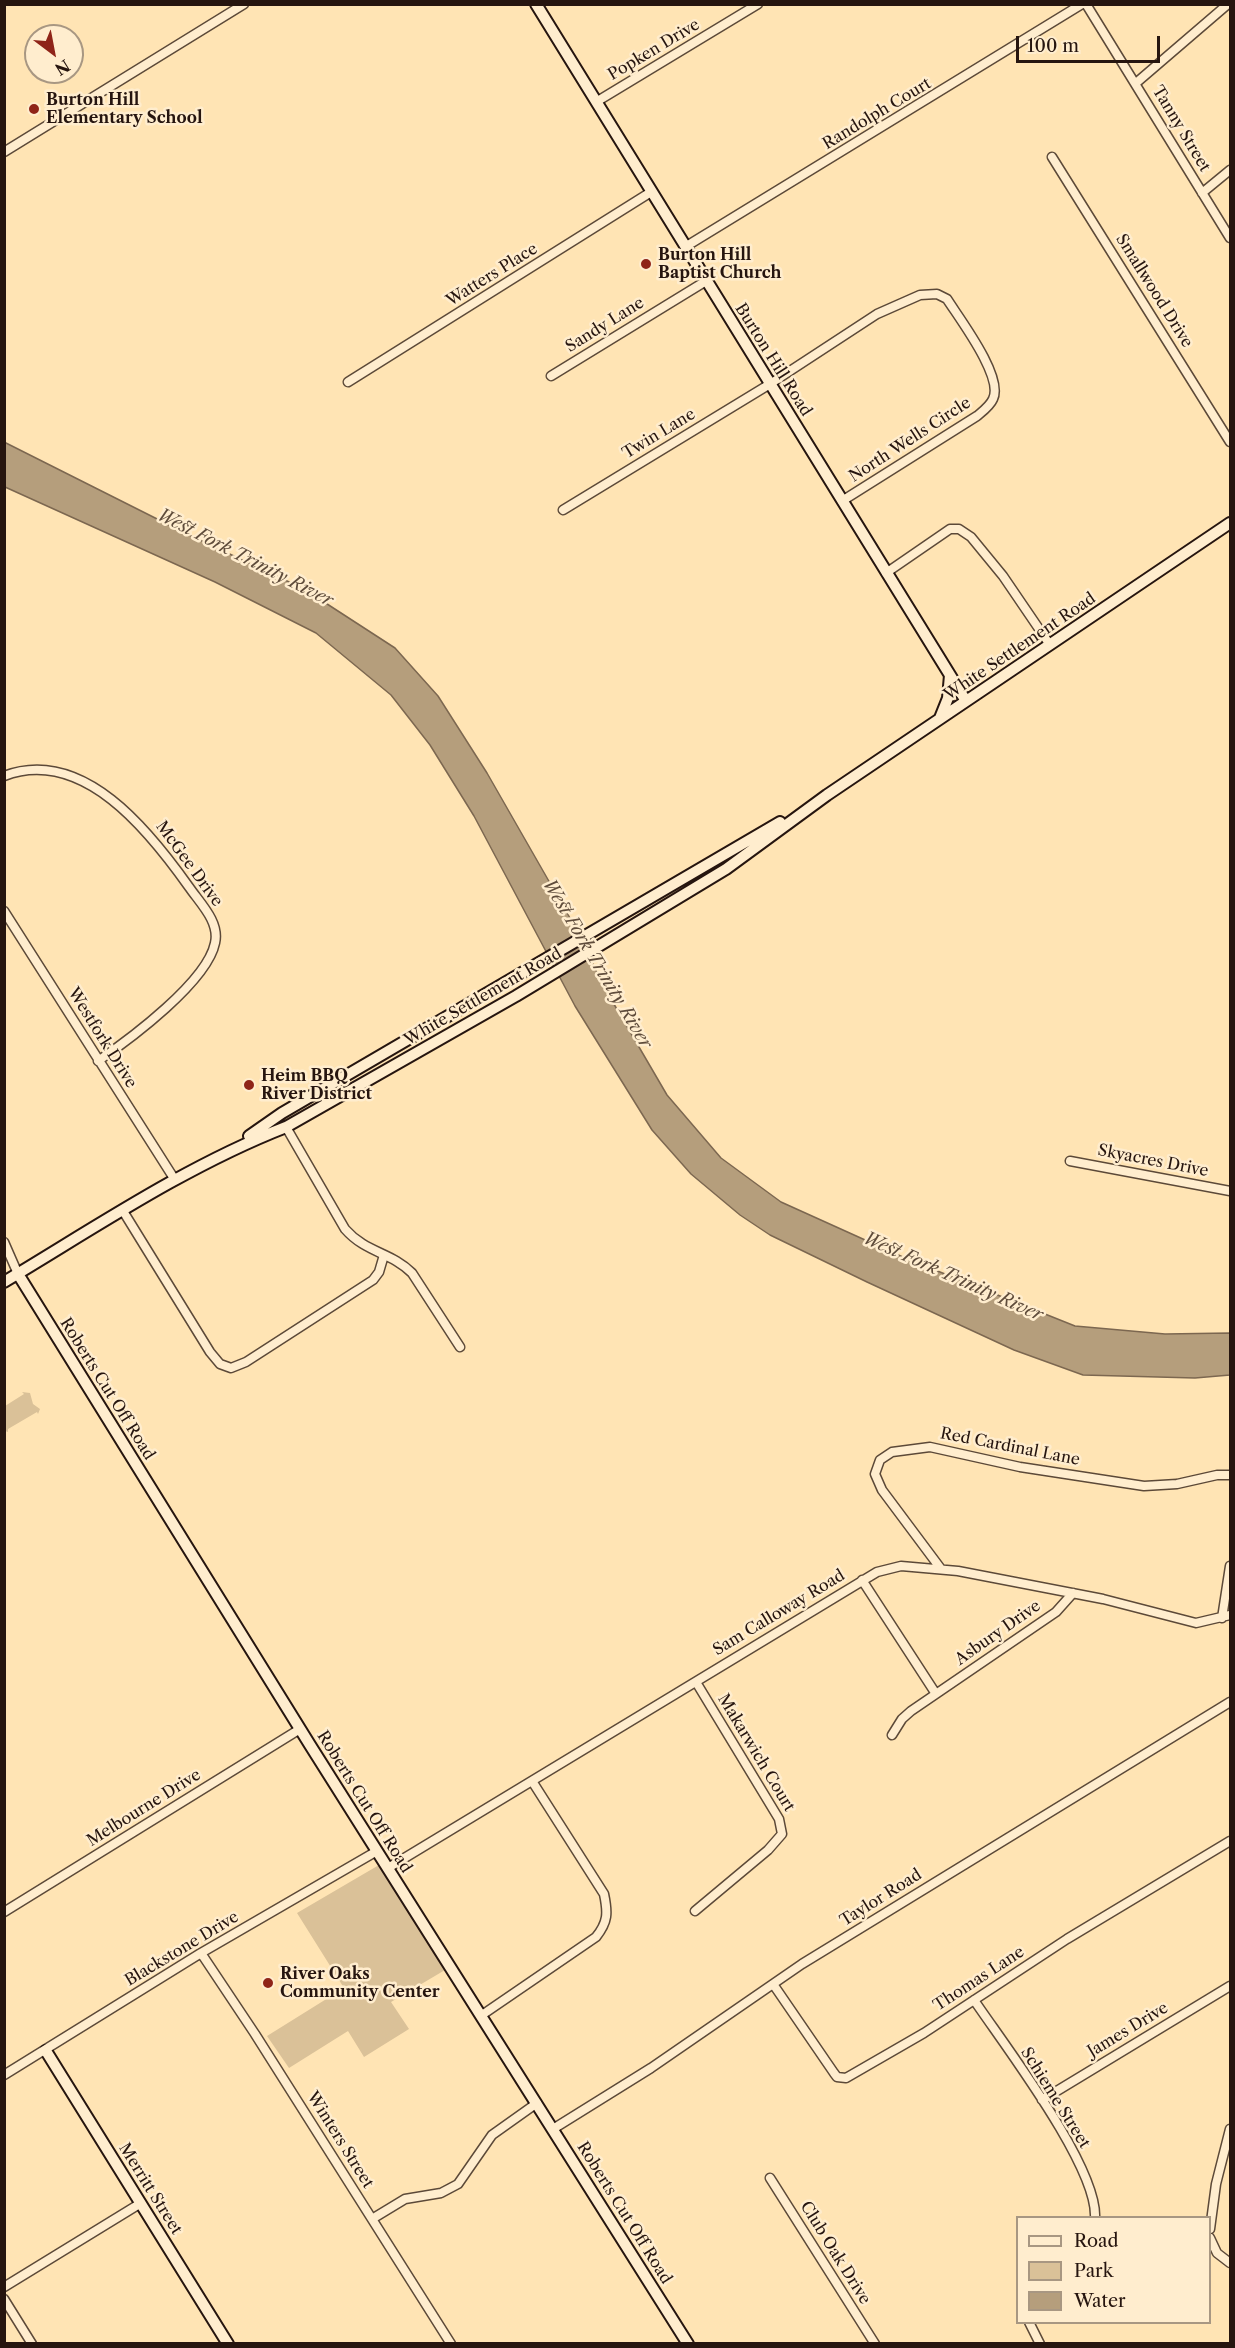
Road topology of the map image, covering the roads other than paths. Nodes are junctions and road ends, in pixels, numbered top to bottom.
1 (244, 4) edge
2 (536, 4) edge
3 (758, 4) edge
4 (1084, 4) edge
5 (1228, 4) edge
6 (1136, 82) junction
7 (596, 102) junction
8 (4, 152) edge
9 (1052, 157) dead end
10 (1230, 170) edge
11 (651, 192) junction
12 (1202, 193) junction
13 (1230, 238) edge
14 (685, 247) junction
15 (706, 281) junction
16 (920, 295) joint
17 (551, 376) dead end
18 (348, 382) dead end
19 (770, 384) junction
20 (1230, 442) edge
21 (842, 501) junction
22 (563, 510) dead end
23 (1230, 523) edge
24 (886, 573) junction
25 (1050, 645) junction
26 (950, 675) junction
27 (966, 701) junction
28 (939, 719) junction
29 (4, 776) edge
30 (827, 795) junction
31 (4, 911) edge
32 (98, 1061) junction
33 (309, 1097) junction
34 (315, 1109) junction
35 (286, 1126) junction
36 (234, 1147) junction
37 (1070, 1161) dead end
38 (175, 1180) junction
39 (1230, 1191) edge
40 (123, 1211) junction
41 (4, 1242) edge
42 (384, 1255) junction
43 (18, 1274) junction
44 (4, 1282) edge
45 (460, 1347) dead end
46 (1230, 1475) edge
47 (1230, 1566) edge
48 (941, 1569) junction
49 (862, 1580) junction
50 (1073, 1593) junction
51 (1226, 1617) edge
52 (696, 1682) junction
53 (936, 1694) junction
54 (1230, 1702) edge
55 (300, 1729) junction
56 (892, 1734) dead end
57 (532, 1781) junction
58 (1230, 1841) edge
59 (377, 1851) junction
60 (388, 1868) junction
61 (695, 1911) dead end
62 (4, 1912) edge
63 (201, 1953) junction
64 (773, 1984) junction
65 (1230, 1986) edge
66 (974, 2000) junction
67 (482, 2015) junction
68 (46, 2050) junction
69 (4, 2075) edge
70 (1042, 2100) junction
71 (537, 2103) junction
72 (553, 2129) junction
73 (1230, 2130) edge
74 (770, 2178) dead end
75 (141, 2203) junction
76 (1095, 2216) edge
77 (1211, 2216) edge
78 (372, 2219) junction
79 (1211, 2242) edge
80 (1230, 2263) edge
81 (4, 2287) edge
82 (4, 2299) edge
83 (1030, 2324) edge
84 (32, 2343) edge
85 (228, 2343) edge
86 (451, 2343) edge
87 (688, 2343) edge
88 (874, 2343) edge
89 (1040, 2343) edge

1 - 8 street
2 - 7 street, Burton Hill Road
3 - 7 street, Popken Drive
4 - 6 street, Tanny Street
4 - 14 street, Randolph Court
5 - 6 street
6 - 12 street, Tanny Street
7 - 11 street, Burton Hill Road
9 - 20 street, Smallwood Drive
10 - 12 street
11 - 14 street, Burton Hill Road
11 - 18 street, Watters Place
12 - 13 street, Tanny Street
14 - 15 street, Burton Hill Road
15 - 17 street, Sandy Lane
15 - 19 street, Burton Hill Road
16 - 19 street, Twin Lane
16 - 21 street, North Wells Circle
19 - 21 street, Burton Hill Road
19 - 22 street, Twin Lane
21 - 24 street, Burton Hill Road
23 - 25 street, White Settlement Road
24 - 25 street
24 - 26 street, Burton Hill Road
25 - 27 street, White Settlement Road
26 - 27 street, Burton Hill Road
26 - 28 street
27 - 28 street, White Settlement Road
28 - 30 street, White Settlement Road
29 - 32 street, McGee Drive
30 - 33 street, White Settlement Road
30 - 34 street, White Settlement Road
31 - 32 street, Westfork Drive
32 - 38 street, Westfork Drive
33 - 34 street
33 - 36 street, White Settlement Road
34 - 35 street, White Settlement Road
35 - 36 street, White Settlement Road
35 - 42 street
36 - 38 street, White Settlement Road
37 - 39 street, Skyacres Drive
38 - 40 street, White Settlement Road
40 - 42 street
40 - 43 street, White Settlement Road
41 - 43 street
42 - 45 street
43 - 44 street, White Settlement Road
43 - 55 street, Roberts Cut Off Road
46 - 48 street, Red Cardinal Lane
47 - 51 street
48 - 49 street, Sam Calloway Road
48 - 50 street, Sam Calloway Road
49 - 52 street, Sam Calloway Road
49 - 53 street
50 - 51 street, Sam Calloway Road
50 - 53 street, Asbury Drive
52 - 57 street, Sam Calloway Road
52 - 61 street, Makarwich Court
53 - 56 street, Asbury Drive
54 - 64 street, Taylor Road
55 - 59 street, Roberts Cut Off Road
55 - 62 street, Melbourne Drive
57 - 60 street, Sam Calloway Road
57 - 67 street
58 - 66 street, Thomas Lane
59 - 60 street, Roberts Cut Off Road
59 - 63 street, Blackstone Drive
60 - 67 street, Roberts Cut Off Road
63 - 68 street, Blackstone Drive
63 - 78 street, Winters Street
64 - 66 street, Thomas Lane
64 - 72 street, Taylor Road
65 - 70 street, James Drive
66 - 70 street, Schieme Street
67 - 71 street, Roberts Cut Off Road
68 - 69 street, Blackstone Drive
68 - 75 street, Merritt Street
70 - 76 street, Schieme Street
71 - 72 street, Roberts Cut Off Road
71 - 78 street
72 - 87 street, Roberts Cut Off Road
73 - 77 street
74 - 88 street, Club Oak Drive
75 - 81 street
75 - 85 street, Merritt Street
78 - 86 street, Winters Street
79 - 80 street
82 - 84 street
83 - 89 street

